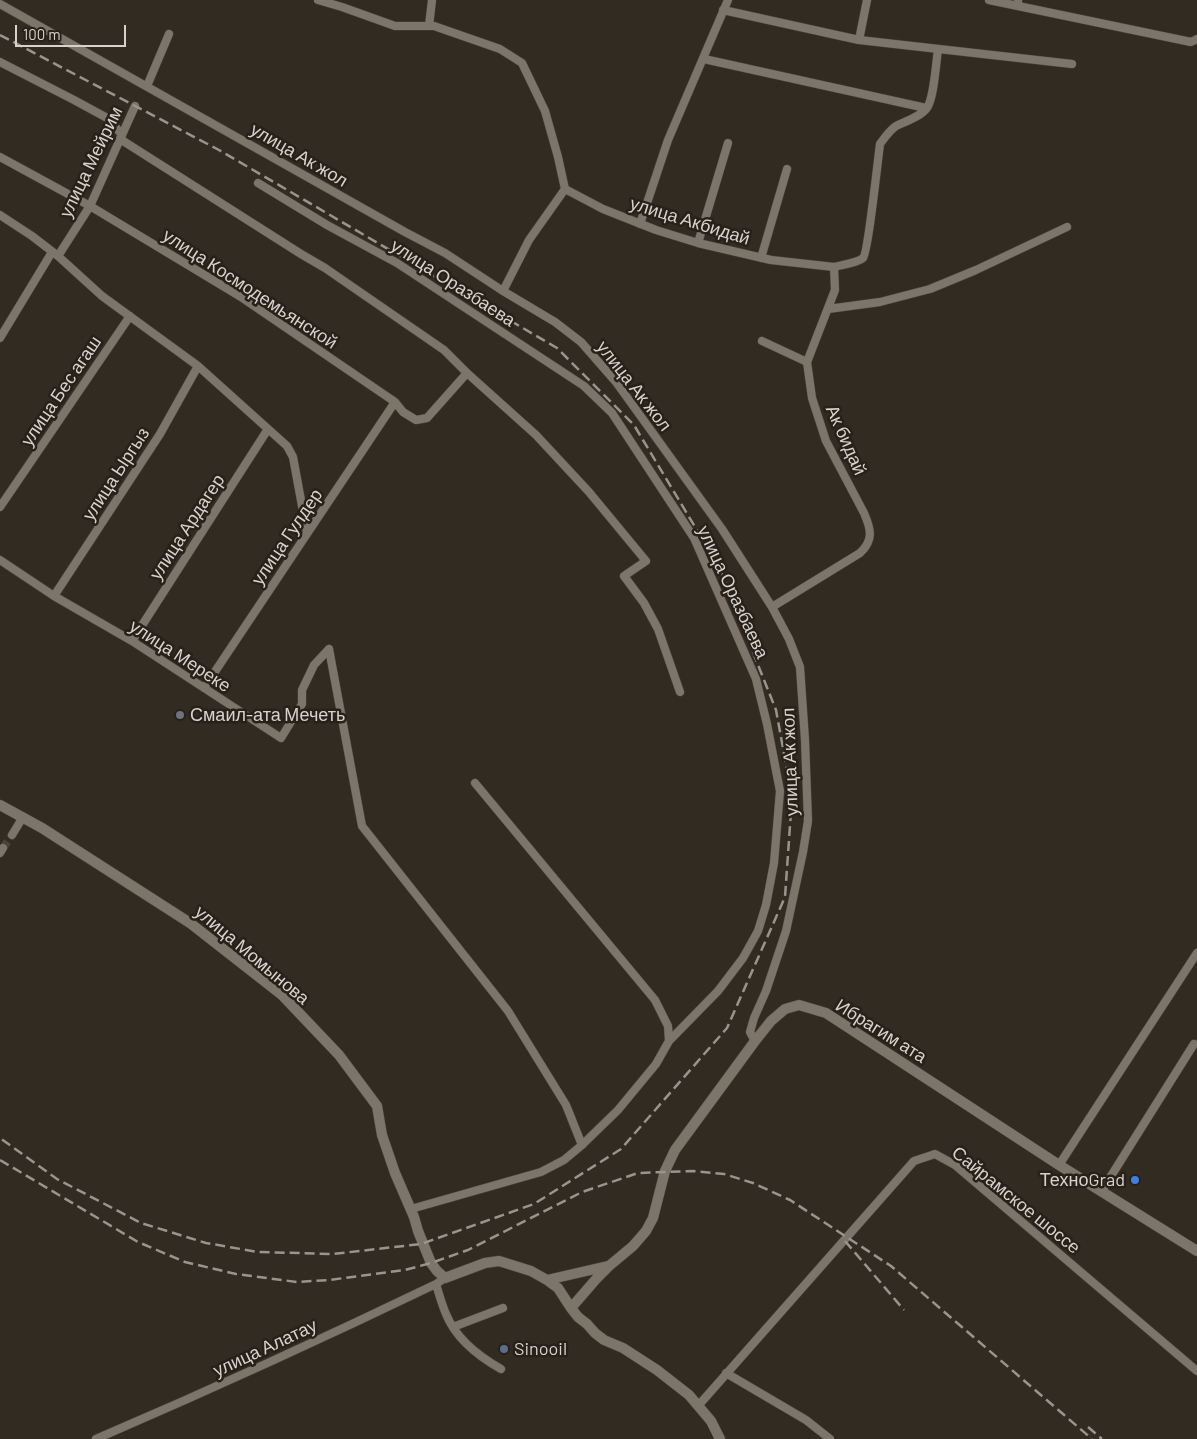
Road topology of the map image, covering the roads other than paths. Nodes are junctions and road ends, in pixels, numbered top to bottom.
1 (318, 0) edge
2 (432, 0) edge
3 (728, 0) edge
4 (867, 0) edge
5 (989, 0) edge
6 (1018, 3) edge
7 (0, 4) edge
8 (723, 10) junction
9 (430, 26) junction
10 (169, 34) dead end
11 (1197, 39) edge
12 (859, 40) junction
13 (938, 49) junction
14 (704, 59) junction
15 (0, 62) edge
16 (1072, 64) dead end
17 (147, 86) junction
18 (135, 106) dead end
19 (926, 108) junction
20 (121, 137) junction
21 (728, 143) dead end
22 (0, 156) edge
23 (786, 169) dead end
24 (258, 183) dead end
25 (564, 188) junction
26 (90, 206) junction
27 (0, 215) edge
28 (640, 224) junction
29 (1066, 228) dead end
30 (698, 243) junction
31 (55, 254) junction
32 (761, 258) junction
33 (834, 267) junction
34 (503, 291) junction
35 (828, 309) junction
36 (130, 316) junction
37 (0, 338) edge
38 (762, 341) dead end
39 (807, 362) junction
40 (198, 366) junction
41 (467, 373) junction
42 (395, 402) junction
43 (268, 429) junction
44 (0, 507) edge
45 (307, 533) junction
46 (0, 562) edge
47 (54, 596) junction
48 (772, 607) junction
49 (132, 641) junction
50 (204, 688) junction
51 (680, 692) dead end
52 (475, 783) dead end
53 (0, 805) edge
54 (23, 818) junction
55 (12, 835) tunnel mouth
56 (1197, 953) edge
57 (669, 1041) junction
58 (755, 1041) junction
59 (1194, 1044) dead end
60 (582, 1146) junction
61 (1059, 1166) junction
62 (1101, 1192) junction
63 (411, 1209) junction
64 (1197, 1251) edge
65 (610, 1266) junction
66 (547, 1280) junction
67 (440, 1281) junction
68 (503, 1308) dead end
69 (571, 1308) junction
70 (453, 1327) junction
71 (501, 1369) dead end
72 (1197, 1371) edge
73 (726, 1373) junction
74 (698, 1406) junction
75 (96, 1439) edge
76 (720, 1439) edge
77 (830, 1439) edge

1 - 9 street
2 - 9 street
3 - 8 street
4 - 12 street
5 - 6 street
6 - 11 street
7 - 17 street, улица Ак жол
8 - 12 street
8 - 14 street
9 - 25 street
10 - 17 street
12 - 13 street
13 - 16 street
13 - 19 street
14 - 19 street
14 - 28 street
15 - 20 street
17 - 34 street, улица Ак жол
18 - 20 street, улица Мейрим
19 - 33 street
20 - 26 street, улица Мейрим
20 - 41 street
21 - 30 street
22 - 26 street, улица Космодемьянской
23 - 32 street
24 - 57 street, улица Оразбаева
25 - 28 street, улица Акбидай
25 - 34 street
26 - 31 street, улица Мейрим
26 - 42 street, улица Космодемьянской
27 - 31 street
28 - 30 street, улица Акбидай
29 - 35 street
30 - 32 street, улица Акбидай
31 - 36 street
31 - 37 street, улица Мейрим
32 - 33 street, улица Акбидай
33 - 35 street, Ак бидай
34 - 48 street, улица Ак жол
35 - 39 street, Ак бидай
36 - 40 street
36 - 44 street, улица Бес агаш
38 - 39 street
39 - 48 street, Ак бидай
40 - 43 street
40 - 47 street, улица Ыргыз
41 - 42 street, улица Космодемьянской
41 - 51 street
42 - 45 street, улица Гулдер
43 - 45 street
43 - 49 street, улица Ардагер
45 - 50 street, улица Гулдер
46 - 47 street, улица Мереке
47 - 49 street, улица Мереке
48 - 58 street, улица Ак жол
49 - 50 street, улица Мереке
50 - 60 street, улица Мереке
52 - 57 street
53 - 54 main road, улица Момынова
54 - 55 street
54 - 63 main road, улица Момынова
56 - 61 street
57 - 60 street, улица Оразбаева
58 - 61 main road, Ибрагим ата
58 - 65 main road, Ибрагим ата
59 - 62 street
60 - 63 street, улица Оразбаева
61 - 62 main road, Ибрагим ата
62 - 64 main road, Ибрагим ата
63 - 67 main road, улица Момынова
65 - 66 main road
65 - 69 main road, Ибрагим ата
66 - 67 main road
66 - 69 main road
67 - 70 street
67 - 75 street, улица Алатау
68 - 70 street
69 - 74 main road
70 - 71 street
72 - 73 street, Сайрамское шоссе
73 - 74 street, Сайрамское шоссе
73 - 77 street
74 - 76 main road

